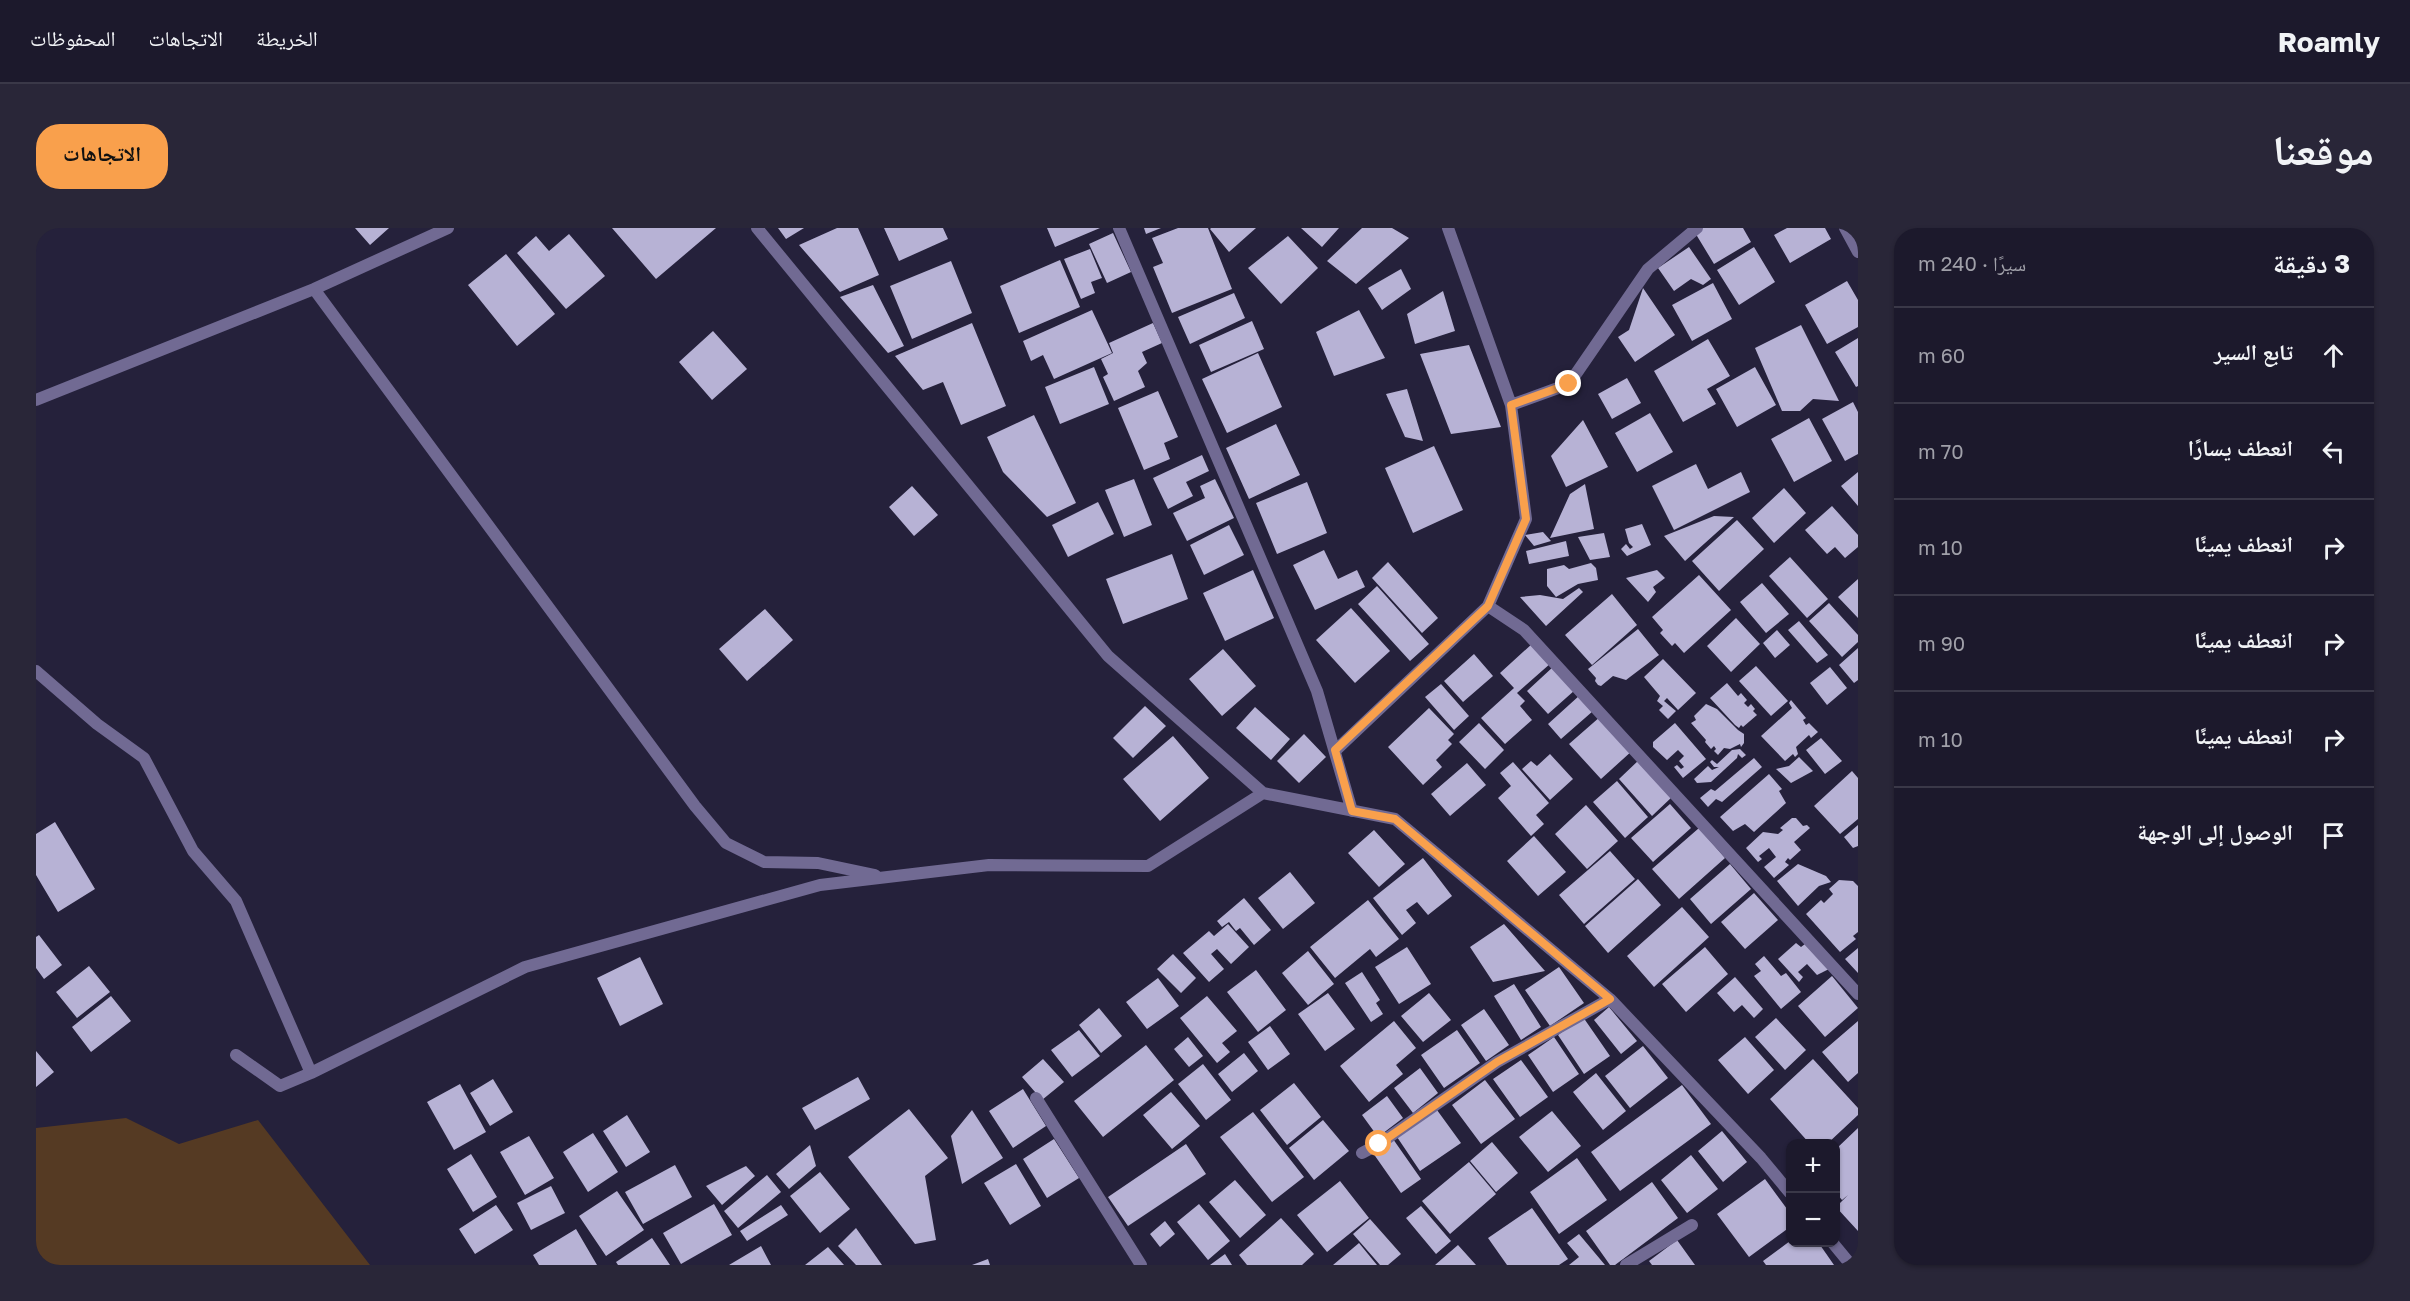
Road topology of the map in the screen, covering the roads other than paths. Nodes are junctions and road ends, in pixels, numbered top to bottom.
1 (448, 228) edge
2 (757, 228) edge
3 (1119, 228) edge
4 (1448, 228) edge
5 (1697, 228) edge
6 (1845, 228) edge
7 (1858, 252) edge
8 (314, 289) junction
9 (36, 400) edge
10 (1511, 405) junction
11 (1488, 606) junction
12 (36, 671) edge
13 (1335, 750) junction
14 (1263, 793) junction
15 (1352, 811) junction
16 (887, 877) junction
17 (1858, 994) edge
18 (1610, 999) junction
19 (236, 1055) dead end
20 (311, 1073) junction
21 (1036, 1098) dead end
22 (1362, 1154) dead end
23 (1786, 1187) edge
24 (1692, 1225) dead end
25 (1836, 1247) edge
26 (1141, 1265) edge
27 (1626, 1265) edge
28 (1851, 1265) edge

1 - 8 street
2 - 14 street
3 - 13 street
4 - 10 street
5 - 10 street
6 - 7 street
8 - 9 street
8 - 16 street
10 - 11 street
11 - 13 street
11 - 17 street
12 - 20 street
13 - 15 street
14 - 15 street
14 - 16 street
15 - 18 street
16 - 20 street
18 - 22 street
18 - 23 street
19 - 20 street
21 - 26 street
24 - 27 street
25 - 28 street

